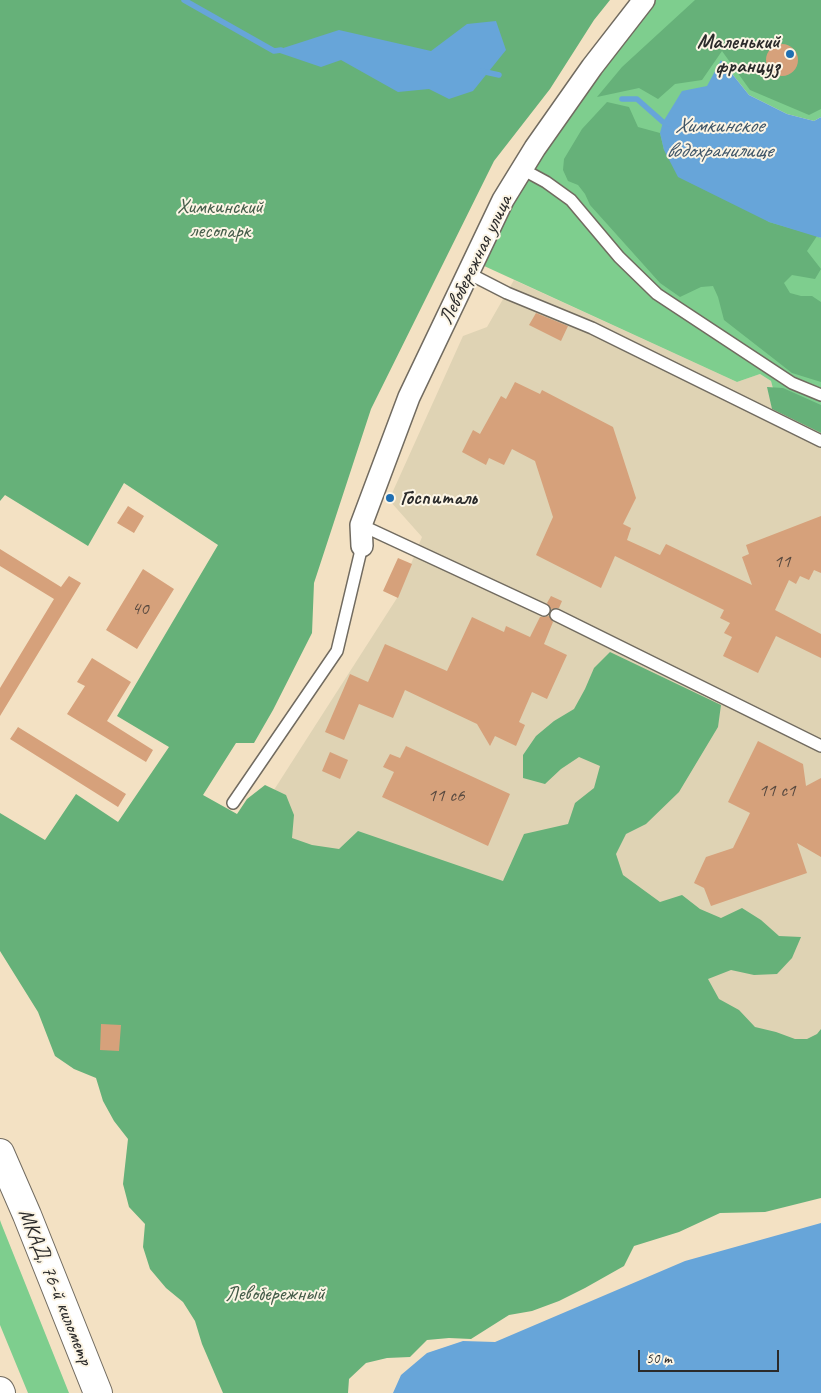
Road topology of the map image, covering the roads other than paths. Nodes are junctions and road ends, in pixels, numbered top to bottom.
1 (644, 0) edge
2 (522, 169) junction
3 (468, 273) junction
4 (821, 396) edge
5 (821, 441) edge
6 (361, 524) junction
7 (362, 546) joint
8 (544, 610) dead end
9 (556, 615) dead end
10 (821, 746) edge
11 (232, 803) dead end
12 (0, 1153) edge
13 (98, 1393) edge

1 - 2 street, Левобережная улица
2 - 3 street, Левобережная улица
2 - 4 lane
3 - 5 lane
3 - 6 street, Левобережная улица
6 - 7 street, Левобережная улица
6 - 8 lane
7 - 11 lane
9 - 10 lane
12 - 13 highway, МКАД, 76-й километр

